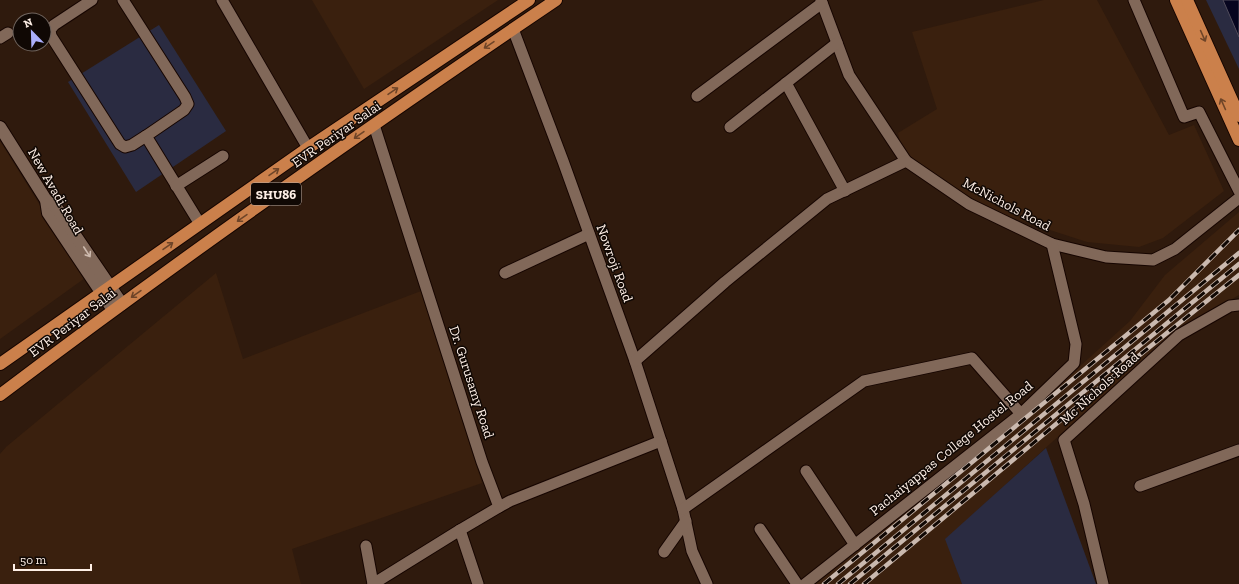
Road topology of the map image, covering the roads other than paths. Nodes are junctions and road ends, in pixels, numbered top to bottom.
1 (92, 0) edge
2 (123, 0) edge
3 (222, 0) edge
4 (529, 0) edge
5 (556, 0) edge
6 (1134, 0) edge
7 (1176, 0) edge
8 (1187, 0) edge
9 (822, 2) edge
10 (513, 30) junction
11 (837, 43) junction
12 (786, 83) junction
13 (697, 96) dead end
14 (1239, 116) edge
15 (374, 125) junction
16 (0, 127) edge
17 (730, 127) dead end
18 (146, 136) junction
19 (1239, 140) edge
20 (308, 148) junction
21 (223, 156) dead end
22 (906, 161) junction
23 (176, 186) junction
24 (845, 191) junction
25 (1239, 191) edge
26 (1239, 198) edge
27 (200, 224) junction
28 (589, 234) junction
29 (1052, 244) junction
30 (505, 273) dead end
31 (106, 290) junction
32 (1239, 305) edge
33 (117, 307) junction
34 (635, 361) junction
35 (0, 364) edge
36 (0, 395) edge
37 (1021, 414) junction
38 (661, 441) junction
39 (1239, 450) edge
40 (806, 471) dead end
41 (1140, 486) dead end
42 (498, 507) junction
43 (683, 508) junction
44 (686, 521) junction
45 (760, 529) dead end
46 (460, 530) junction
47 (855, 544) junction
48 (366, 546) dead end
49 (664, 552) dead end
50 (373, 584) edge
51 (478, 584) edge
52 (707, 584) edge
53 (797, 584) edge
54 (805, 584) edge
55 (1103, 584) edge

1 - 18 street
2 - 18 street
3 - 20 street
20 -> 4 main road, EVR Periyar Salai / SHU86
5 - 10 main road, EVR Periyar Salai / SHU86
6 - 25 street
19 -> 7 main road
8 -> 14 main road
9 - 11 street, McNichols Road
9 - 13 street
10 -> 15 main road, EVR Periyar Salai / SHU86
10 - 28 street, Nowroji Road
11 - 12 street
11 - 22 street, McNichols Road
12 - 17 street
12 - 24 street
15 -> 33 main road, EVR Periyar Salai / SHU86
15 - 42 street, Dr. Gurusamy Road
16 - 31 main road, New Avadi Road
18 - 23 street
27 -> 20 main road, EVR Periyar Salai / SHU86
21 - 23 street
22 - 24 street
22 - 29 street, McNichols Road
23 - 27 street
24 - 34 street
26 - 29 street, McNichols Road
31 -> 27 main road, EVR Periyar Salai / SHU86
28 - 30 street
28 - 34 street, Nowroji Road
29 - 37 street, Pachaiyappas College Hostel Road
31 - 33 main road, New Avadi Road
31 - 35 main road, EVR Periyar Salai / SHU86
32 - 55 street, Mc Nichols Road
33 - 36 main road, EVR Periyar Salai / SHU86
34 - 38 street, Nowroji Road
37 - 43 street
37 - 47 street, Pachaiyappas College Hostel Road
38 - 42 street
38 - 43 street, Nowroji Road
39 - 41 street
40 - 47 street
42 - 46 street
43 - 44 street, Nowroji Road
44 - 49 street
44 - 52 street, Nowroji Road
45 - 53 street
46 - 50 street
46 - 51 street
47 - 54 street, Pachaiyappas College Hostel Road
48 - 50 street

